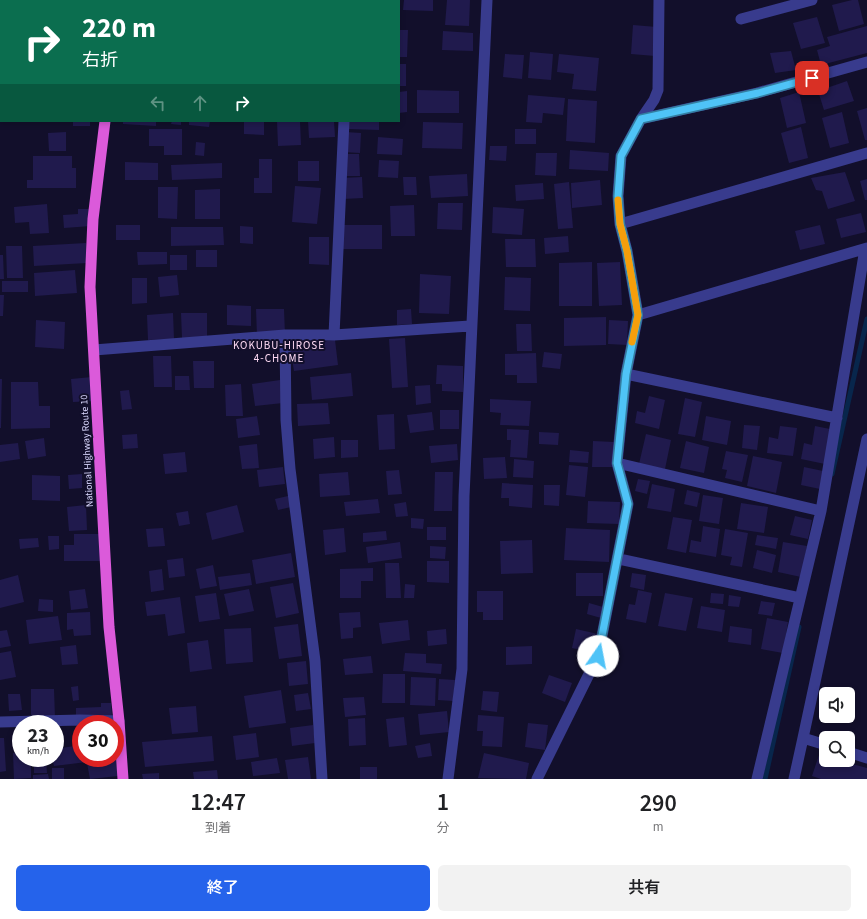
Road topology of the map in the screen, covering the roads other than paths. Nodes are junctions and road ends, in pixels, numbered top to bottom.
1 (487, 0) edge
2 (659, 0) edge
3 (812, 0) edge
4 (741, 19) dead end
5 (867, 62) edge
6 (641, 119) junction
7 (104, 122) edge
8 (344, 122) edge
9 (867, 153) edge
10 (620, 224) junction
11 (866, 248) edge
12 (638, 315) junction
13 (470, 326) junction
14 (285, 335) junction
15 (334, 335) junction
16 (94, 350) junction
17 (626, 374) junction
18 (837, 418) junction
19 (867, 439) edge
20 (617, 463) junction
21 (820, 512) junction
22 (618, 559) junction
23 (800, 598) junction
24 (118, 715) edge
25 (72, 720) edge
26 (0, 722) edge
27 (803, 738) junction
28 (819, 743) edge
29 (855, 754) edge
30 (867, 758) edge
31 (122, 767) edge
32 (123, 779) edge
33 (322, 779) edge
34 (448, 779) edge
35 (537, 779) edge
36 (757, 779) edge
37 (794, 779) edge

1 - 13 street
2 - 6 street
3 - 4 street
5 - 6 street
6 - 10 street
7 - 16 highway, National Highway Route 10
8 - 15 street
9 - 10 street
10 - 12 street
11 - 12 street
11 - 18 street
12 - 17 street
13 - 15 street
13 - 34 street
14 - 15 street
14 - 16 street
14 - 33 street
16 - 24 highway, National Highway Route 10
17 - 18 street
17 - 20 street
18 - 21 street
19 - 27 street
20 - 21 street
20 - 22 street
21 - 23 street
22 - 23 street
22 - 35 street
23 - 36 street
25 - 26 street
27 - 28 street
27 - 37 street
29 - 30 street
31 - 32 highway, National Highway Route 10

